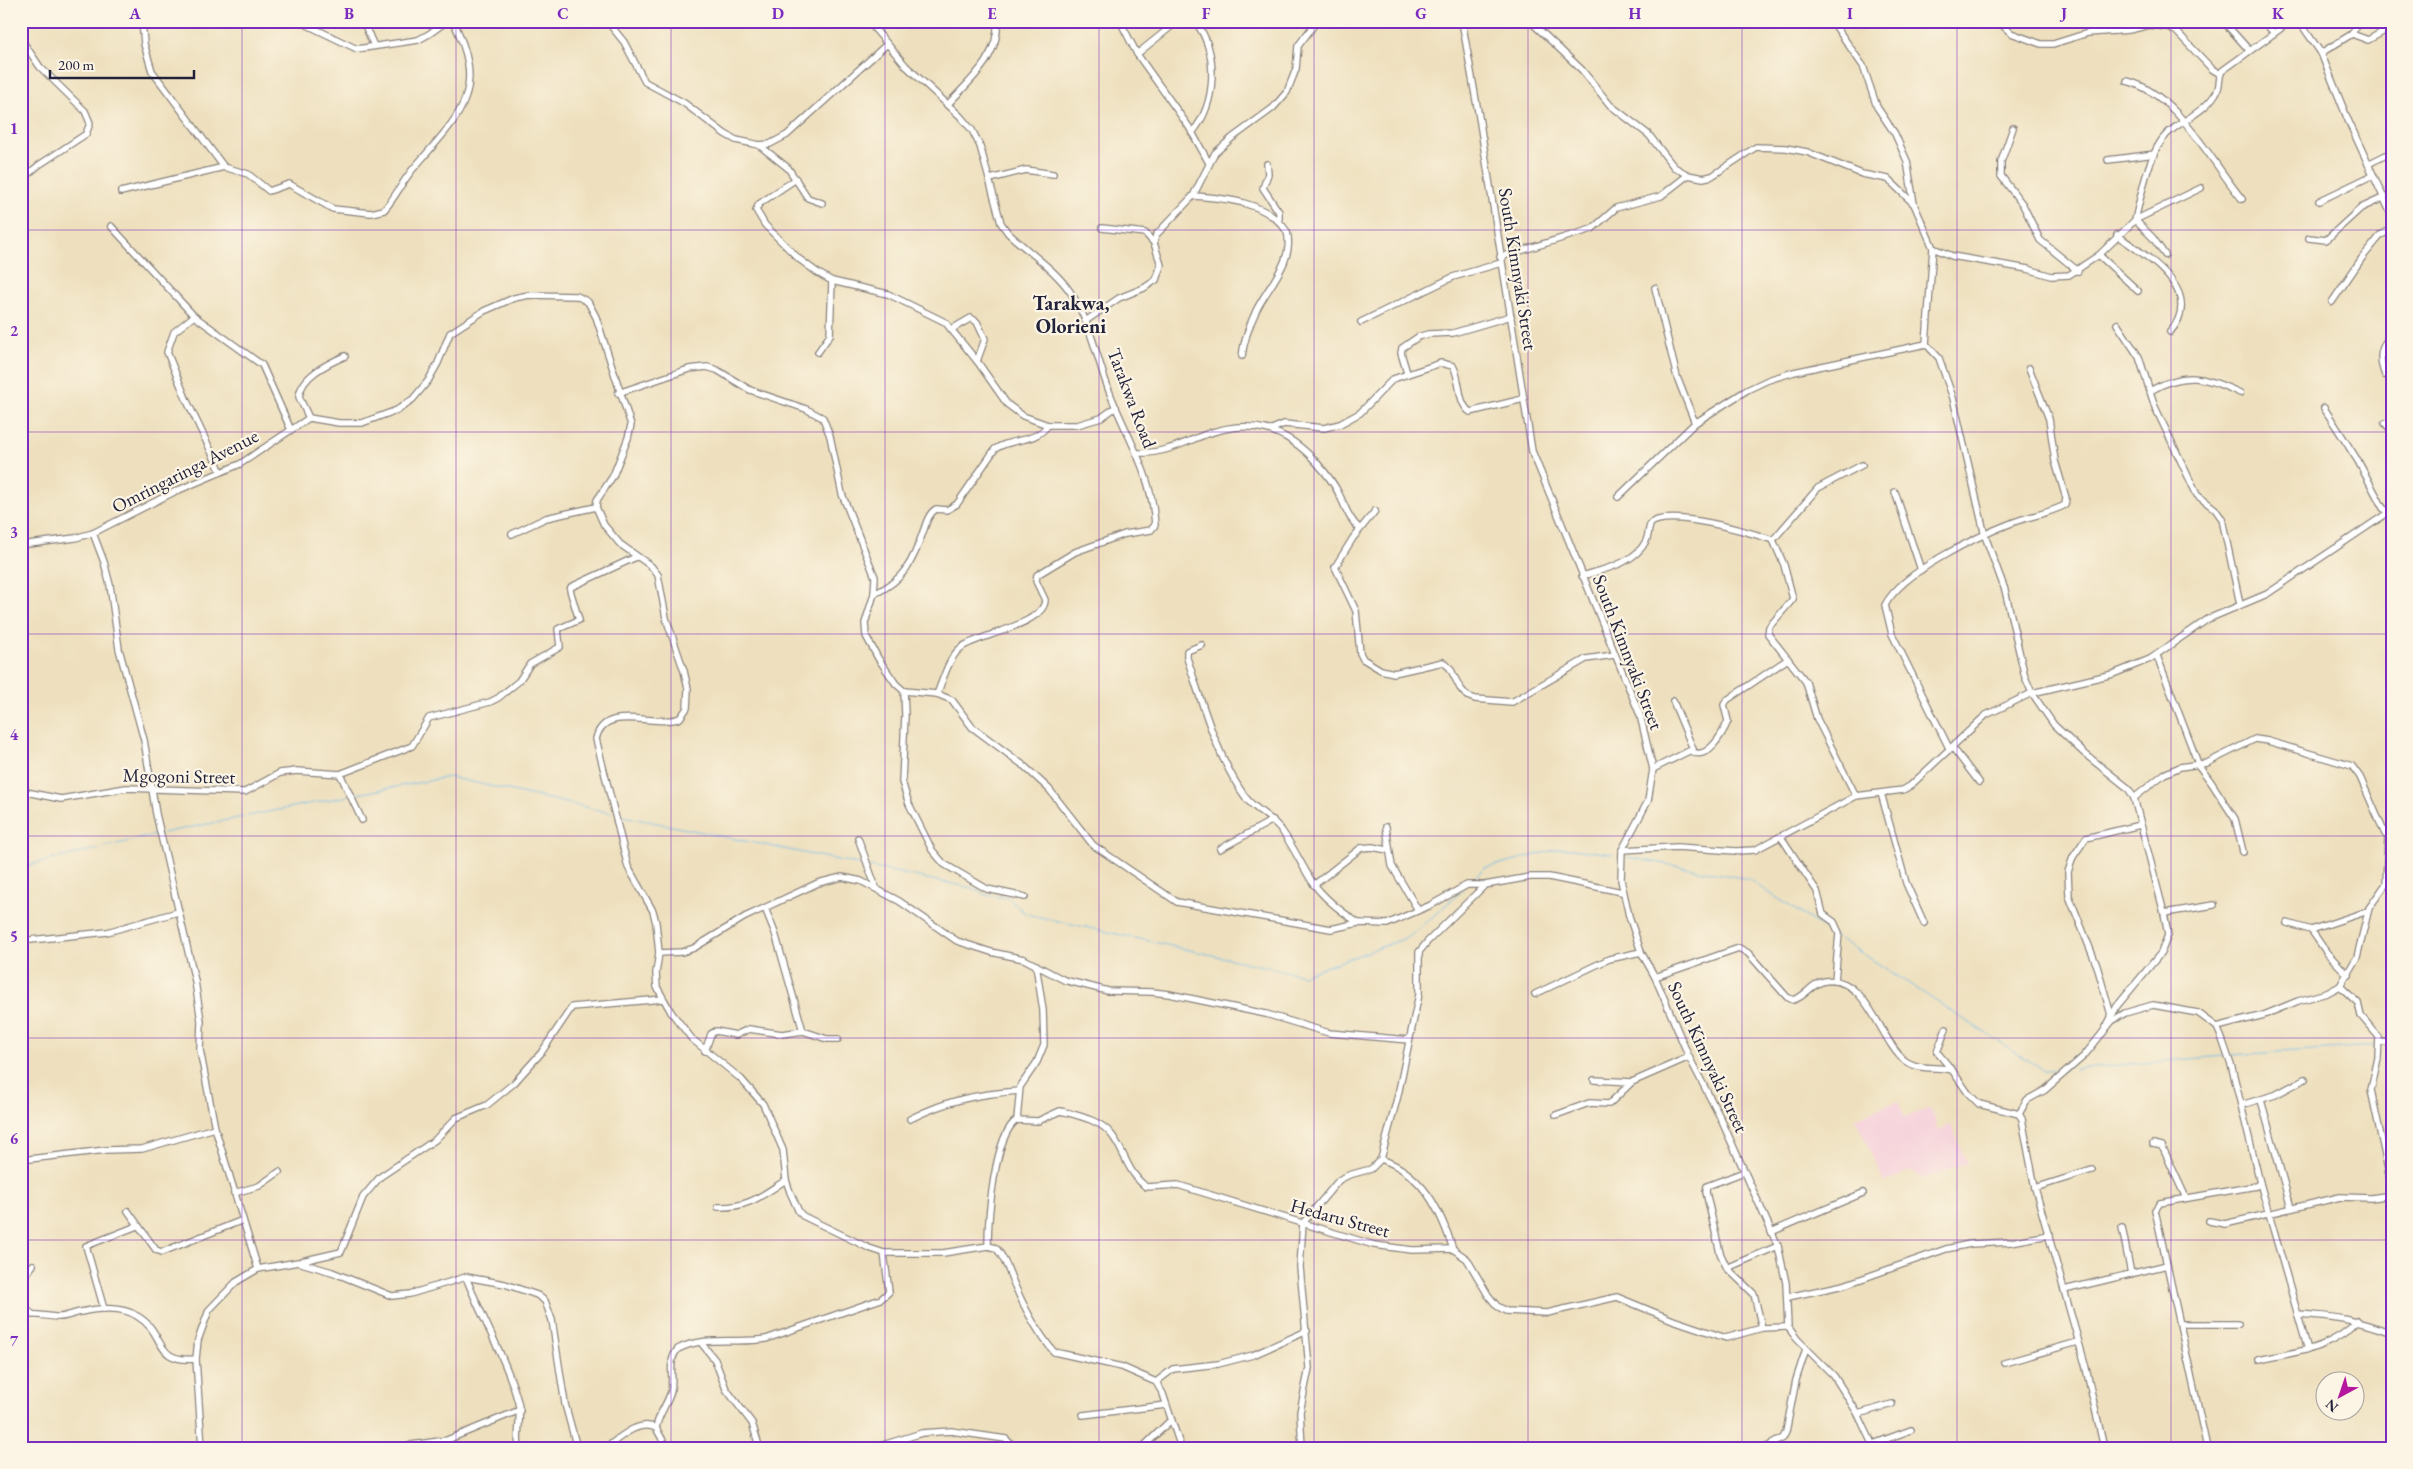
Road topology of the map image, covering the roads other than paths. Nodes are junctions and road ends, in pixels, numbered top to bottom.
1 (142, 21) edge
2 (299, 21) edge
3 (362, 21) edge
4 (447, 21) edge
5 (453, 21) edge
6 (607, 21) edge
7 (868, 21) edge
8 (997, 21) edge
9 (1120, 21) edge
10 (1178, 21) edge
11 (1195, 21) edge
12 (1317, 21) edge
13 (1462, 21) edge
14 (1530, 21) edge
15 (1832, 21) edge
16 (1998, 21) edge
17 (2114, 21) edge
18 (2223, 21) edge
19 (2263, 21) edge
20 (2292, 21) edge
21 (2300, 21) edge
22 (2359, 21) edge
23 (2149, 23) edge
24 (2392, 27) edge
25 (2116, 31) junction
26 (2274, 33) junction
27 (2352, 34) junction
28 (21, 39) edge
29 (886, 44) junction
30 (374, 46) junction
31 (2249, 50) junction
32 (2321, 53) junction
33 (1137, 54) junction
34 (2220, 74) junction
35 (2127, 81) dead end
36 (948, 105) junction
37 (2184, 122) junction
38 (2013, 128) dead end
39 (1192, 133) junction
40 (759, 145) junction
41 (2392, 152) edge
42 (2154, 154) junction
43 (2108, 160) dead end
44 (1209, 163) junction
45 (1267, 164) dead end
46 (2368, 164) junction
47 (224, 167) junction
48 (1054, 174) dead end
49 (1688, 175) junction
50 (2373, 175) junction
51 (796, 179) junction
52 (990, 179) junction
53 (21, 180) edge
54 (2201, 188) dead end
55 (122, 192) dead end
56 (1193, 196) junction
57 (2385, 197) junction
58 (2242, 199) dead end
59 (2319, 201) dead end
60 (822, 203) dead end
61 (1914, 204) junction
62 (2392, 216) edge
63 (2135, 220) junction
64 (1279, 222) junction
65 (111, 226) dead end
66 (1102, 228) dead end
67 (2392, 229) edge
68 (2117, 235) junction
69 (2309, 238) dead end
70 (1154, 244) junction
71 (1933, 248) junction
72 (2099, 255) junction
73 (2165, 255) dead end
74 (1501, 260) junction
75 (2078, 271) junction
76 (832, 281) junction
77 (1655, 288) dead end
78 (2138, 291) dead end
79 (2332, 302) dead end
80 (194, 316) junction
81 (1511, 316) junction
82 (1087, 320) junction
83 (1361, 322) dead end
84 (2117, 324) dead end
85 (952, 328) junction
86 (2170, 332) dead end
87 (2392, 334) edge
88 (1926, 344) junction
89 (818, 352) dead end
90 (345, 356) dead end
91 (1242, 356) dead end
92 (978, 361) junction
93 (2029, 368) dead end
94 (1407, 372) junction
95 (2386, 375) dead end
96 (2150, 391) junction
97 (618, 393) junction
98 (2240, 393) dead end
99 (1523, 399) junction
100 (1116, 407) junction
101 (2324, 408) dead end
102 (309, 418) junction
103 (1695, 423) junction
104 (2384, 423) dead end
105 (1048, 425) junction
106 (1272, 429) junction
107 (291, 430) junction
108 (2392, 431) edge
109 (1138, 453) junction
110 (1862, 464) dead end
111 (222, 472) junction
112 (1895, 492) dead end
113 (1618, 498) dead end
114 (596, 507) junction
115 (1375, 511) dead end
116 (2390, 512) edge
117 (1360, 530) junction
118 (93, 533) junction
119 (512, 534) dead end
120 (1985, 536) junction
121 (1773, 540) junction
122 (21, 545) edge
123 (636, 557) junction
124 (1920, 570) junction
125 (1582, 576) junction
126 (874, 594) junction
127 (2240, 604) junction
128 (1202, 645) dead end
129 (1614, 656) junction
130 (2157, 656) junction
131 (1788, 659) junction
132 (904, 691) junction
133 (2032, 693) junction
134 (936, 694) junction
135 (1673, 701) dead end
136 (1952, 749) junction
137 (1691, 751) junction
138 (2199, 766) junction
139 (1652, 769) junction
140 (340, 774) junction
141 (1980, 782) dead end
142 (152, 789) junction
143 (21, 791) edge
144 (1881, 793) junction
145 (1856, 796) junction
146 (2134, 798) junction
147 (362, 820) dead end
148 (1273, 820) junction
149 (2140, 825) junction
150 (1386, 827) dead end
151 (1781, 837) junction
152 (2390, 837) edge
153 (858, 838) dead end
154 (1220, 849) dead end
155 (1388, 850) junction
156 (1622, 850) junction
157 (2243, 852) dead end
158 (1314, 885) junction
159 (1485, 885) junction
160 (876, 888) junction
161 (1622, 892) junction
162 (1025, 897) dead end
163 (2214, 905) dead end
164 (766, 908) junction
165 (1418, 910) junction
166 (2368, 911) junction
167 (178, 912) junction
168 (2164, 913) junction
169 (1358, 923) junction
170 (2287, 923) dead end
171 (1924, 924) dead end
172 (2311, 930) junction
173 (21, 941) edge
174 (1641, 952) junction
175 (660, 953) junction
176 (1036, 965) junction
177 (2348, 975) junction
178 (1655, 977) junction
179 (1835, 981) junction
180 (2340, 986) junction
181 (1535, 994) dead end
182 (663, 1000) junction
183 (2111, 1015) junction
184 (2217, 1027) junction
185 (1946, 1029) dead end
186 (803, 1031) junction
187 (2103, 1033) junction
188 (838, 1039) dead end
189 (1409, 1040) junction
190 (2380, 1042) junction
191 (2392, 1043) edge
192 (705, 1051) junction
193 (1689, 1056) junction
194 (1952, 1070) junction
195 (2305, 1079) dead end
196 (1594, 1080) dead end
197 (1632, 1082) junction
198 (1019, 1091) junction
199 (2261, 1100) junction
200 (2240, 1105) junction
201 (2019, 1114) junction
202 (1556, 1115) dead end
203 (910, 1118) dead end
204 (1017, 1120) junction
205 (215, 1128) junction
206 (2153, 1144) dead end
207 (1381, 1159) junction
208 (21, 1160) edge
209 (2092, 1170) dead end
210 (279, 1172) dead end
211 (1744, 1172) junction
212 (786, 1180) junction
213 (2260, 1183) junction
214 (2035, 1188) junction
215 (2392, 1188) edge
216 (234, 1193) junction
217 (1863, 1193) dead end
218 (2392, 1195) edge
219 (2186, 1198) junction
220 (718, 1207) dead end
221 (2290, 1208) junction
222 (128, 1212) dead end
223 (2269, 1214) junction
224 (243, 1220) junction
225 (2209, 1221) dead end
226 (1303, 1223) junction
227 (137, 1226) junction
228 (2122, 1227) dead end
229 (1771, 1232) junction
230 (2048, 1235) junction
231 (988, 1246) junction
232 (1778, 1246) junction
233 (1453, 1249) junction
234 (884, 1253) junction
235 (298, 1262) junction
236 (2167, 1265) junction
237 (33, 1266) dead end
238 (1727, 1268) junction
239 (258, 1269) junction
240 (2131, 1274) junction
241 (466, 1277) junction
242 (21, 1281) edge
243 (2064, 1290) junction
244 (1788, 1297) junction
245 (21, 1305) edge
246 (104, 1309) junction
247 (32, 1314) junction
248 (2297, 1314) junction
249 (21, 1316) edge
250 (2358, 1321) junction
251 (2180, 1324) junction
252 (2238, 1324) dead end
253 (1788, 1327) junction
254 (1762, 1328) junction
255 (1307, 1331) junction
256 (2392, 1333) edge
257 (2078, 1342) junction
258 (702, 1344) junction
259 (1806, 1349) junction
260 (2308, 1350) junction
261 (196, 1359) junction
262 (2259, 1360) dead end
263 (2004, 1363) dead end
264 (1156, 1382) junction
265 (1892, 1404) dead end
266 (1166, 1405) junction
267 (520, 1410) junction
268 (1858, 1414) junction
269 (1083, 1415) dead end
270 (1171, 1420) junction
271 (656, 1428) junction
272 (1911, 1430) dead end
273 (899, 1440) junction
274 (1873, 1446) edge
275 (761, 1447) edge
276 (202, 1448) edge
277 (405, 1448) edge
278 (519, 1448) edge
279 (577, 1448) edge
280 (606, 1448) edge
281 (667, 1448) edge
282 (746, 1448) edge
283 (873, 1448) edge
284 (901, 1448) edge
285 (1014, 1448) edge
286 (1142, 1448) edge
287 (1181, 1448) edge
288 (1302, 1448) edge
289 (1765, 1448) edge
290 (2104, 1448) edge
291 (2207, 1448) edge

1 - 47 street
2 - 30 street
3 - 30 street
4 - 30 street
5 - 47 street
6 - 40 street
7 - 29 street, Tarakwa Road
8 - 36 street
9 - 33 street
10 - 33 street
11 - 39 street
12 - 44 street
13 - 74 street, South Kimnyaki Street
14 - 49 street
15 - 61 street
16 - 25 street
17 - 25 street
18 - 31 street
19 - 26 street
20 - 26 street
21 - 32 street
22 - 27 street
23 - 25 street
23 - 34 street
24 - 27 street
26 - 31 street
27 - 32 street
28 - 53 street
29 - 36 street, Tarakwa Road
29 - 40 street
31 - 34 street
32 - 46 street
33 - 39 street
34 - 37 street
35 - 37 street
36 - 52 street, Tarakwa Road
37 - 42 street
37 - 58 street
38 - 75 street
39 - 44 street
40 - 51 street
41 - 46 street
42 - 43 street
42 - 63 street
44 - 56 street
45 - 64 street
46 - 50 street
47 - 55 street
48 - 52 street
49 - 61 street
49 - 74 street
50 - 57 street
50 - 59 street
51 - 60 street
51 - 76 street
52 - 82 street, Tarakwa Road
54 - 63 street
56 - 64 street
56 - 70 street
57 - 62 street
57 - 69 street
61 - 71 street
63 - 68 street
63 - 73 street
64 - 91 street
65 - 80 street
66 - 70 street
67 - 79 street
68 - 72 street
68 - 86 street
70 - 82 street
71 - 75 street
71 - 88 street
72 - 75 street
72 - 78 street
74 - 81 street, South Kimnyaki Street
74 - 83 street
76 - 85 street
76 - 89 street
77 - 103 street
80 - 107 street
80 - 111 street
81 - 94 street
81 - 99 street, South Kimnyaki Street
82 - 100 street, Tarakwa Road
84 - 96 street
85 - 92 street
85 - 92 street
87 - 95 street
88 - 103 street
88 - 120 street
90 - 102 street
92 - 105 street
93 - 120 street
94 - 99 street
94 - 106 street
96 - 98 street
96 - 127 street
97 - 102 street
97 - 114 street
97 - 126 street
99 - 125 street, South Kimnyaki Street
100 - 105 street
100 - 109 street, Tarakwa Road
101 - 116 street
102 - 107 street, Omringaringa Avenue
103 - 113 street
104 - 108 street
105 - 126 street
106 - 109 street
106 - 117 street
107 - 111 street, Omringaringa Avenue
109 - 134 street, Tarakwa Road
110 - 121 street
111 - 118 street, Omringaringa Avenue
112 - 124 street
114 - 119 street
114 - 123 street
115 - 117 street
116 - 127 street
117 - 129 street
118 - 122 street, Omringaringa Avenue
118 - 142 street
120 - 124 street
120 - 133 street
121 - 125 street
121 - 131 street
123 - 140 street, Mgogoni Street
123 - 175 street
124 - 136 street
125 - 129 street, South Kimnyaki Street
126 - 132 street
127 - 130 street
128 - 148 street
129 - 139 street, South Kimnyaki Street
130 - 133 street
130 - 138 street
131 - 137 street
131 - 145 street
132 - 134 street
132 - 162 street
133 - 136 street
133 - 146 street
134 - 169 street
135 - 137 street
136 - 141 street
136 - 144 street
137 - 139 street
138 - 146 street
138 - 152 street
138 - 157 street
139 - 156 street, South Kimnyaki Street
140 - 142 street, Mgogoni Street
140 - 147 street
142 - 143 street, Mgogoni Street
142 - 167 street
144 - 145 street
144 - 171 street
145 - 151 street
146 - 149 street
148 - 154 street
148 - 158 street
149 - 168 street
149 - 183 street
150 - 155 street
151 - 156 street
151 - 179 street
152 - 166 street
153 - 160 street
155 - 158 street
155 - 165 street
156 - 161 street, South Kimnyaki Street
158 - 169 street
159 - 161 street
159 - 165 street
159 - 189 street
160 - 164 street
160 - 176 street
161 - 174 street, South Kimnyaki Street
163 - 168 street
164 - 175 street
164 - 186 street
165 - 169 street
166 - 172 street
166 - 177 street
167 - 173 street
167 - 205 street
168 - 183 street
170 - 172 street
172 - 177 street
174 - 178 street, South Kimnyaki Street
174 - 181 street
175 - 182 street
176 - 189 street
176 - 198 street
177 - 180 street
178 - 179 street
178 - 193 street, South Kimnyaki Street
179 - 194 street
180 - 184 street
180 - 190 street
182 - 192 street
182 - 235 street
183 - 187 street
184 - 187 street
184 - 200 street
185 - 194 street
186 - 188 street
186 - 192 street
187 - 201 street
189 - 207 street
190 - 191 street
190 - 215 street
192 - 212 street
193 - 197 street
193 - 211 street, South Kimnyaki Street
194 - 201 street
195 - 199 street
196 - 197 street
197 - 202 street
198 - 203 street
198 - 204 street
199 - 200 street
199 - 221 street
200 - 213 street
201 - 214 street
204 - 226 street, Hedaru Street
204 - 231 street
205 - 208 street
205 - 216 street
206 - 219 street
207 - 226 street
207 - 233 street
209 - 214 street
210 - 216 street
211 - 229 street, South Kimnyaki Street
211 - 238 street
212 - 220 street
212 - 234 street
213 - 219 street
213 - 223 street
214 - 230 street
216 - 224 street
217 - 229 street
218 - 221 street
219 - 236 street
221 - 223 street
222 - 227 street
223 - 225 street
223 - 248 street
224 - 227 street
224 - 239 street
226 - 233 street, Hedaru Street
226 - 255 street
227 - 246 street
228 - 240 street
229 - 232 street, South Kimnyaki Street
230 - 243 street
230 - 244 street
231 - 234 street
231 - 264 street
232 - 238 street
232 - 244 street, South Kimnyaki Street
233 - 254 street
234 - 258 street
235 - 239 street
235 - 241 street
236 - 240 street
236 - 251 street
237 - 242 street
238 - 254 street
239 - 261 street
240 - 243 street
241 - 267 street
241 - 279 street
243 - 257 street
244 - 253 street, South Kimnyaki Street
245 - 247 street
246 - 247 street
246 - 261 street
247 - 249 street
248 - 250 street
248 - 260 street
250 - 256 street
250 - 260 street
251 - 252 street
251 - 291 street
253 - 254 street
253 - 259 street
255 - 264 street
255 - 288 street
257 - 263 street
257 - 290 street
258 - 271 street
258 - 275 street
259 - 268 street
259 - 289 street
260 - 262 street
261 - 276 street
264 - 266 street
265 - 268 street
266 - 269 street
266 - 270 street
267 - 277 street
267 - 278 street
268 - 274 street
270 - 286 street
270 - 287 street
271 - 280 street
271 - 281 street
272 - 274 street
273 - 283 street
273 - 284 street
273 - 285 street
275 - 282 street

